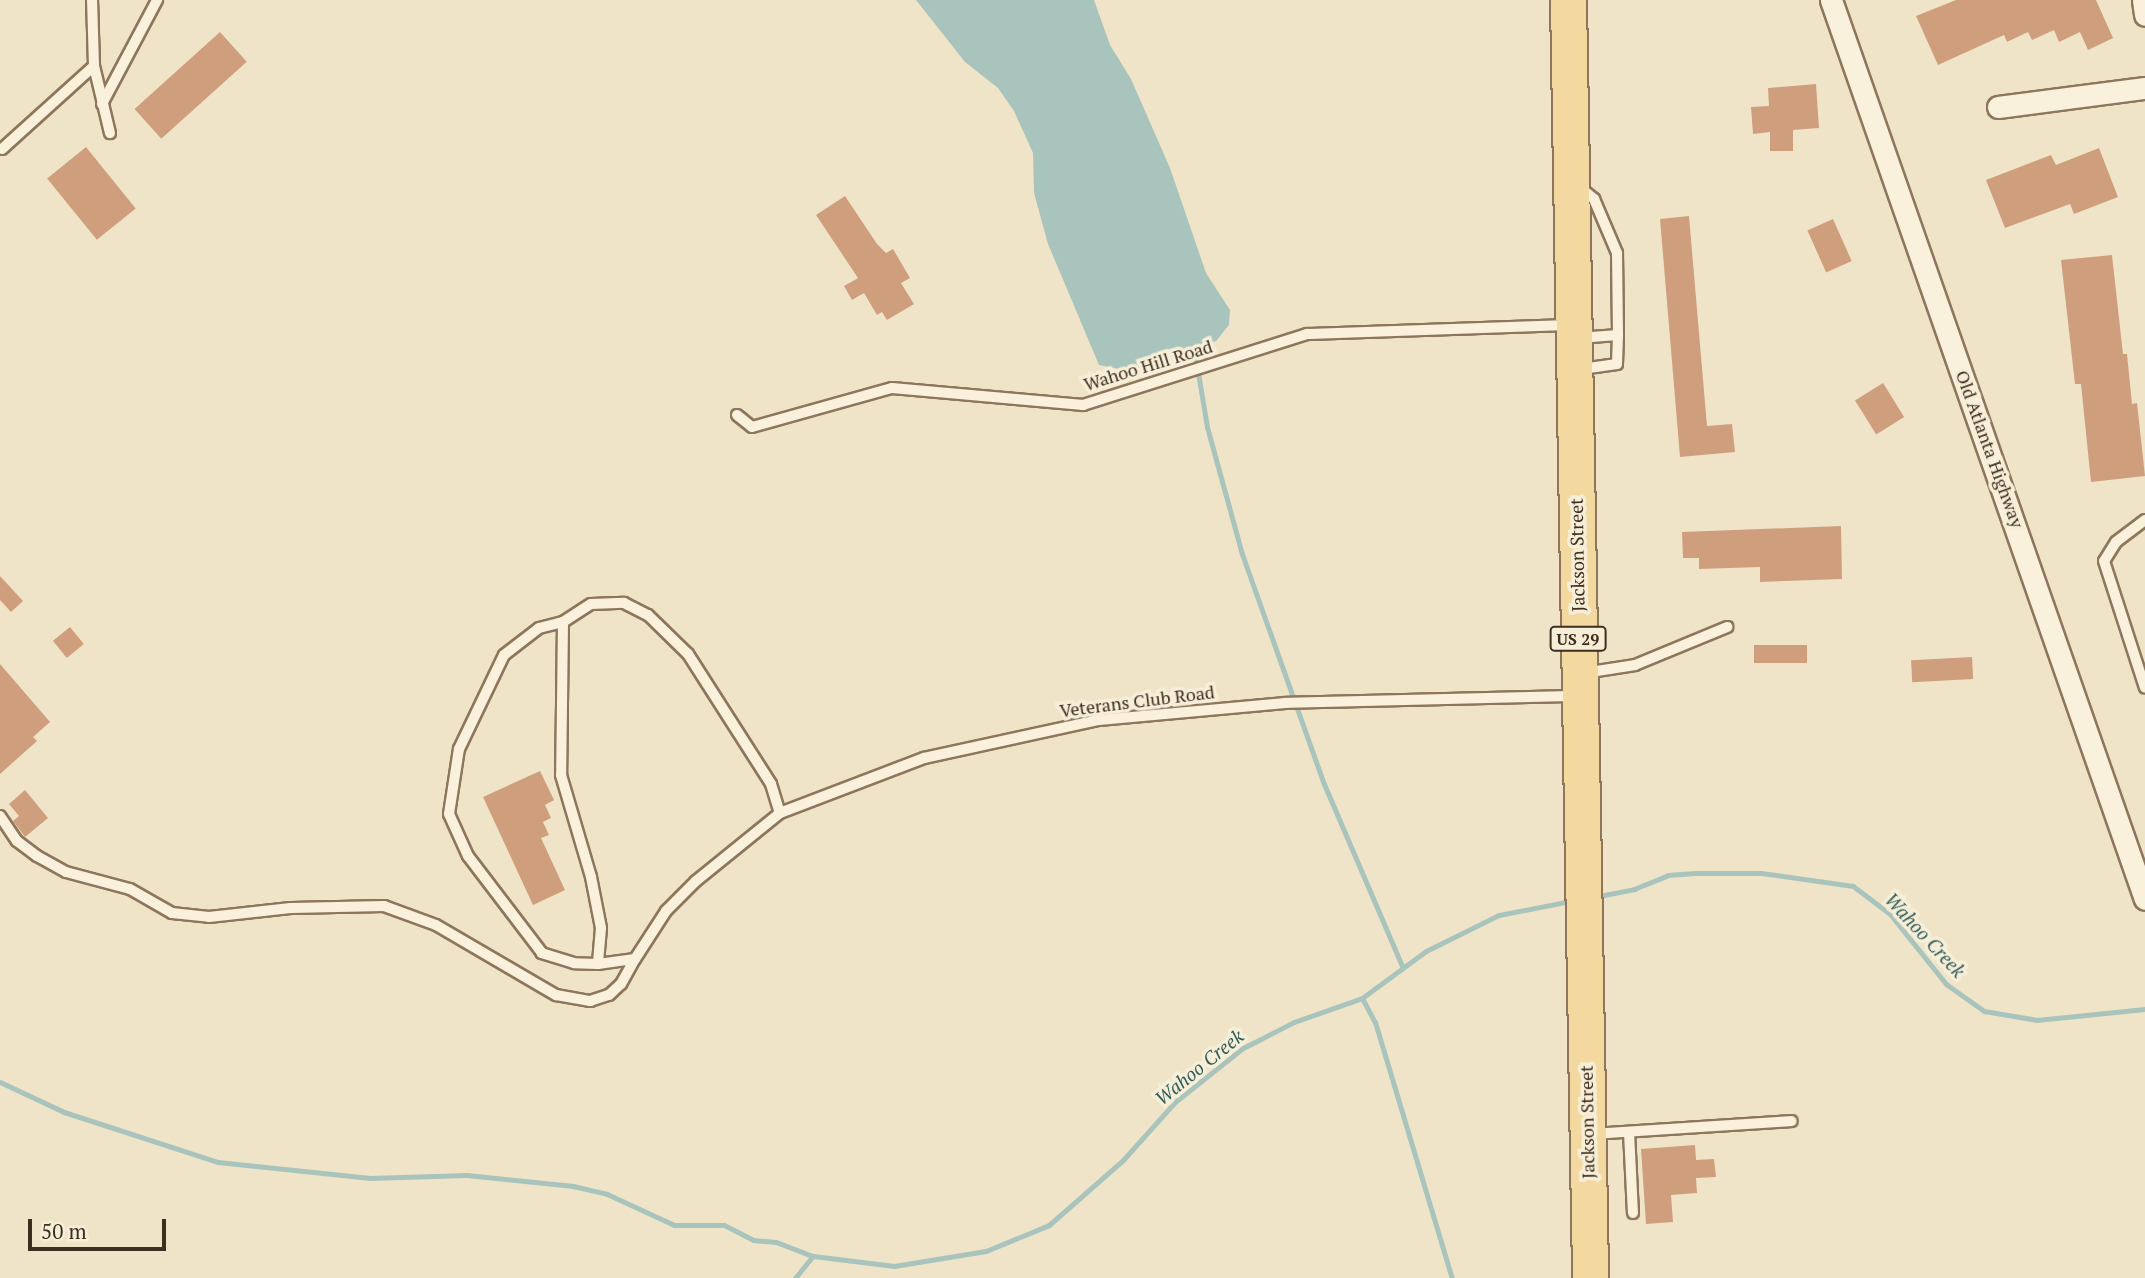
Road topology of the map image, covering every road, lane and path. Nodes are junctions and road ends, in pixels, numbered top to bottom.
1 (92, 0) edge
2 (157, 0) edge
3 (1567, 0) edge
4 (1831, 0) edge
5 (2143, 0) edge
6 (2145, 15) edge
7 (94, 66) junction
8 (2145, 88) edge
9 (102, 104) junction
10 (1998, 107) dead end
11 (110, 133) dead end
12 (2, 149) dead end
13 (1573, 183) junction
14 (1618, 335) junction
15 (1575, 344) junction
16 (737, 415) dead end
17 (2145, 520) edge
18 (563, 622) junction
19 (1727, 627) dead end
20 (1578, 685) junction
21 (2145, 688) edge
22 (780, 813) junction
23 (0, 816) edge
24 (2145, 899) edge
25 (635, 959) junction
26 (598, 964) junction
27 (1792, 1121) dead end
28 (1629, 1132) junction
29 (1587, 1135) junction
30 (1633, 1213) dead end
31 (1590, 1278) edge

1 - 7 lane
2 - 9 lane
3 - 13 main road, Jackson Street / US 29
4 - 24 street, Old Atlanta Highway
5 - 6 street
7 - 9 lane
7 - 12 lane
8 - 10 street
9 - 11 lane
13 - 14 lane
13 - 15 main road, Jackson Street / US 29
14 - 15 lane
14 - 15 lane
15 - 16 lane, Wahoo Hill Road
15 - 20 main road, Jackson Street / US 29
17 - 21 lane
18 - 22 lane
18 - 26 lane
18 - 26 lane
19 - 20 lane, Veterans Club Road
20 - 22 lane, Veterans Club Road
20 - 29 main road, Jackson Street / US 29
22 - 25 lane, Veterans Club Road
23 - 25 lane, Veterans Club Road
25 - 26 lane
27 - 28 lane
28 - 29 lane
28 - 30 lane
29 - 31 main road, Jackson Street / US 29

